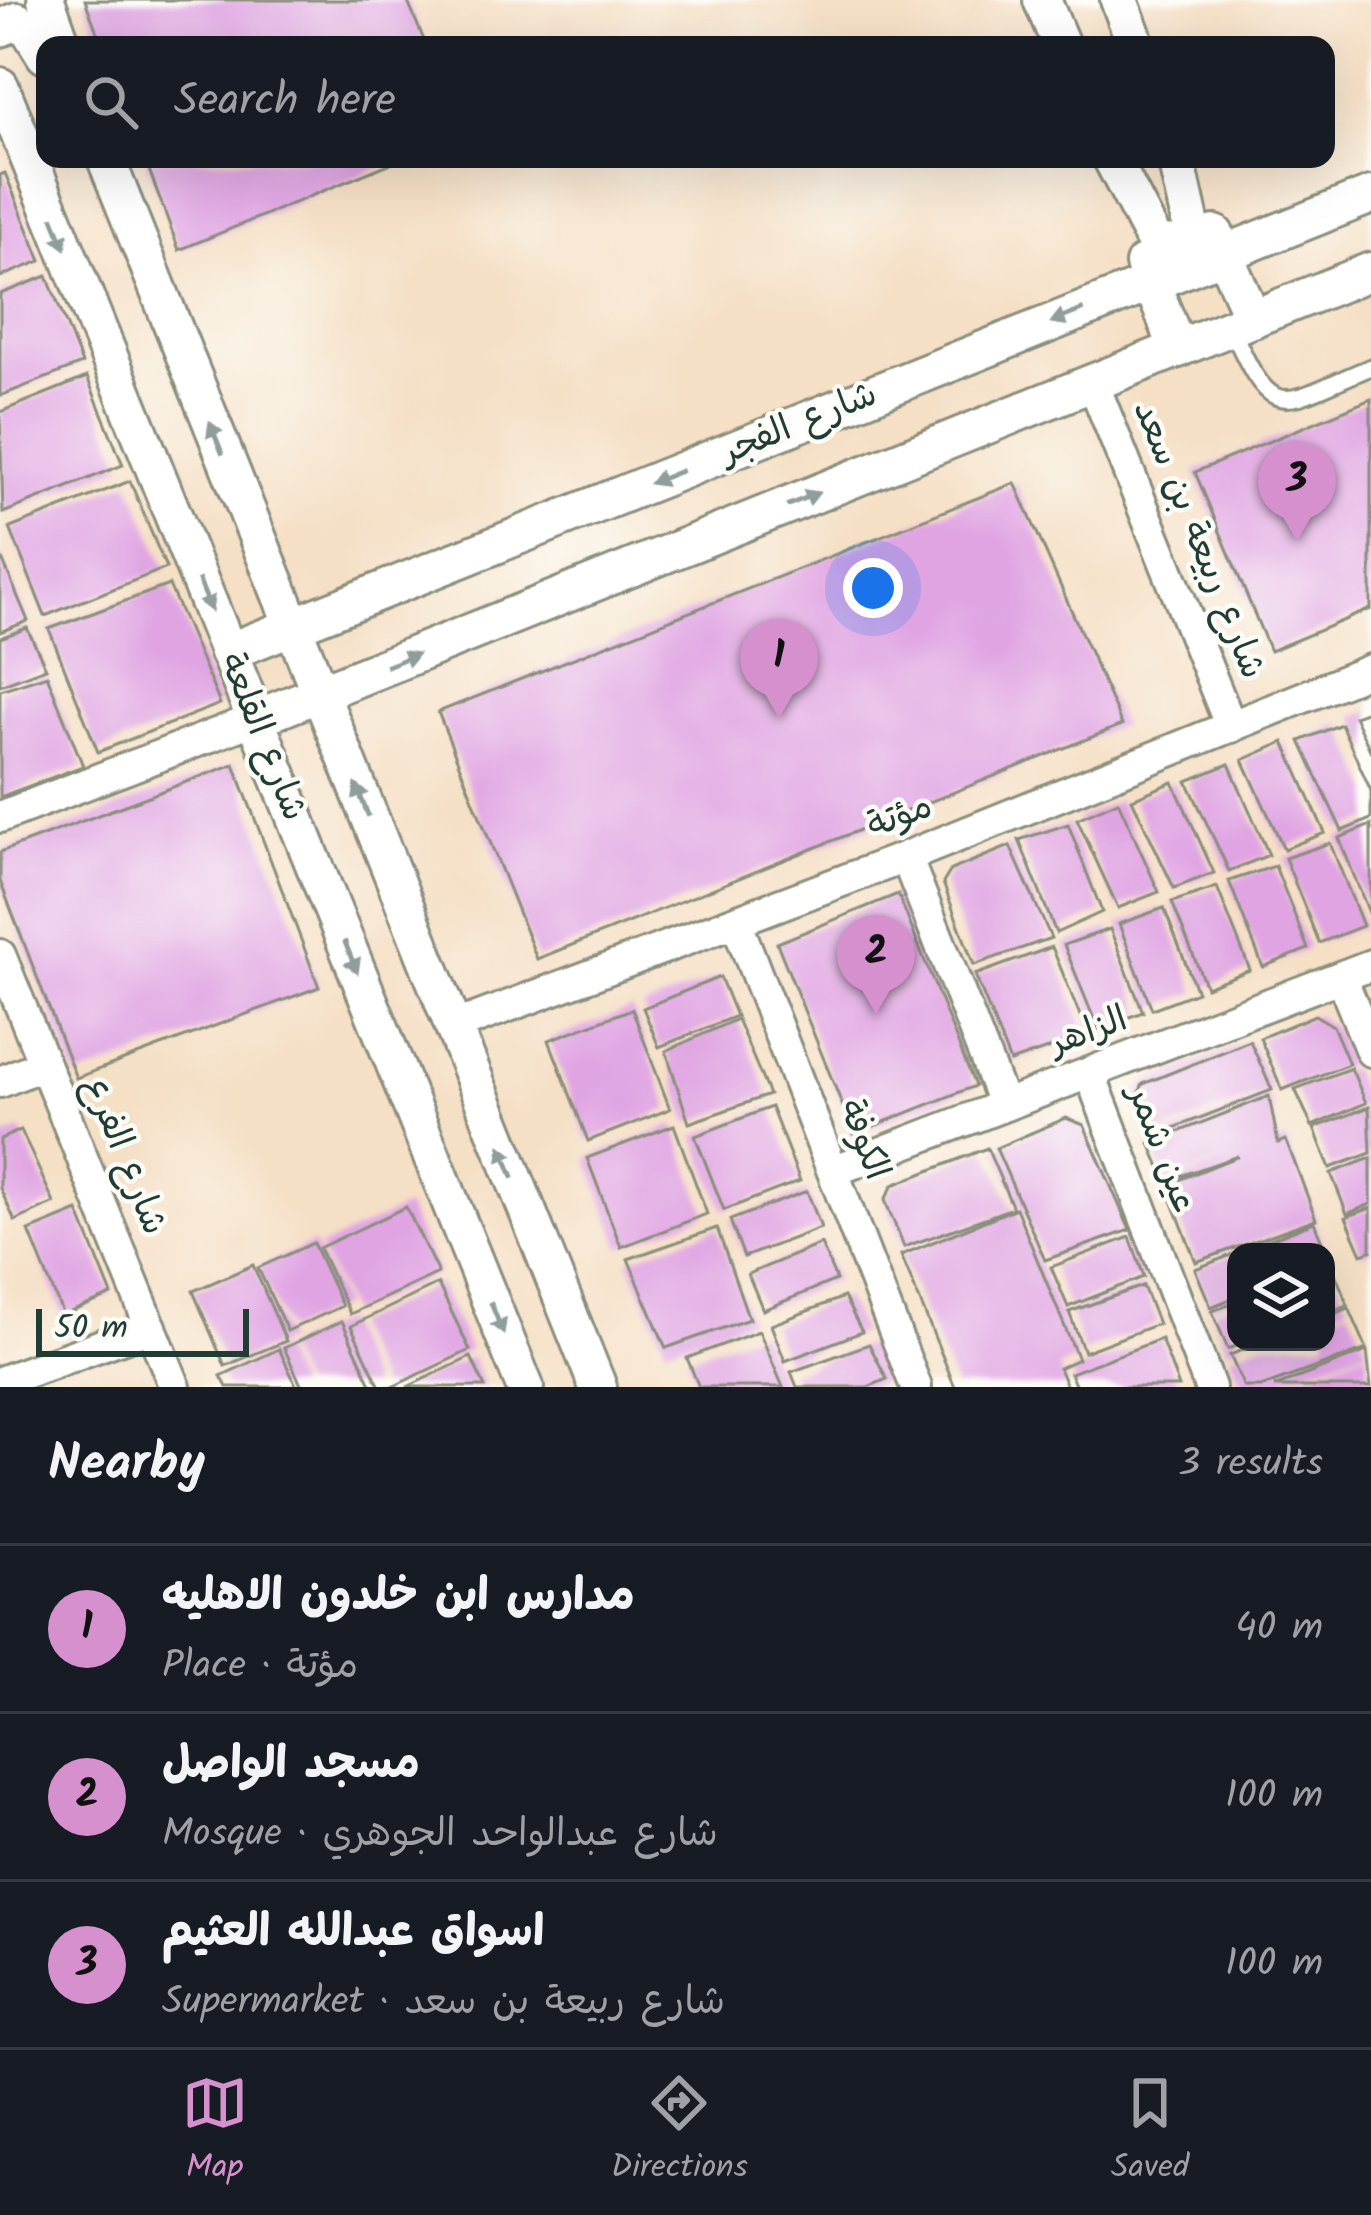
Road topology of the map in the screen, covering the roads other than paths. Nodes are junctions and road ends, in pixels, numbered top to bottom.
1 (46, 0) edge
2 (1042, 0) edge
3 (1118, 0) edge
4 (0, 28) edge
5 (59, 36) edge
6 (1057, 36) edge
7 (1132, 36) edge
8 (36, 40) edge
9 (0, 42) edge
10 (2, 91) edge
11 (110, 168) edge
12 (1113, 168) edge
13 (1115, 168) edge
14 (1182, 168) edge
15 (1184, 168) edge
16 (1371, 195) edge
17 (1224, 254) junction
18 (1371, 271) edge
19 (1151, 283) junction
20 (1242, 323) junction
21 (1178, 349) junction
22 (1371, 368) edge
23 (1094, 383) junction
24 (290, 627) junction
25 (228, 652) junction
26 (1371, 670) edge
27 (320, 693) junction
28 (255, 719) junction
29 (1231, 727) junction
30 (0, 817) edge
31 (906, 857) junction
32 (736, 921) junction
33 (0, 955) edge
34 (1371, 964) edge
35 (1341, 976) junction
36 (453, 1027) junction
37 (1371, 1051) edge
38 (44, 1064) junction
39 (1090, 1074) junction
40 (0, 1082) edge
41 (1003, 1103) junction
42 (832, 1171) junction
43 (151, 1327) junction
44 (0, 1382) edge
45 (176, 1387) edge
46 (525, 1387) edge
47 (598, 1387) edge
48 (916, 1387) edge
49 (1210, 1387) edge

1 - 5 street
2 - 6 street
3 - 7 street
4 - 8 street
9 - 10 street, شارع القلعة
10 -> 25 street, شارع القلعة
24 -> 11 street, شارع القلعة
12 - 19 street
13 - 14 street
15 - 17 street
16 - 17 street, شارع الفجر
17 - 19 street, شارع الفجر
17 - 20 street
18 - 20 street, شارع الفجر
19 - 21 street
19 -> 24 street, شارع الفجر
20 - 21 street, شارع الفجر
20 - 22 lane
21 - 23 street, شارع الفجر
27 -> 23 street, شارع الفجر
23 - 29 street, شارع ربيعة بن سعد
24 - 25 street, شارع الفجر
24 - 27 street, شارع القلعة
25 - 28 street, شارع القلعة
26 - 29 street, مؤتة
27 - 28 street, شارع الفجر
36 -> 27 street, شارع القلعة
28 - 30 street
28 -> 46 street, شارع القلعة
29 - 31 street, مؤتة
31 - 32 street, مؤتة
31 - 41 street
32 - 36 street, مؤتة
32 - 42 street, الكوفة
33 - 38 street, شارع الفرع
34 - 35 street, الزاهر
35 - 37 street
35 - 39 street, الزاهر
47 -> 36 street, شارع القلعة
38 - 40 street
38 - 43 street, شارع الفرع
39 - 41 street, الزاهر
39 - 49 street, عين شمر
41 - 42 street, الزاهر
42 - 48 street, الكوفة
43 - 44 street
43 - 45 street, شارع الفرع

